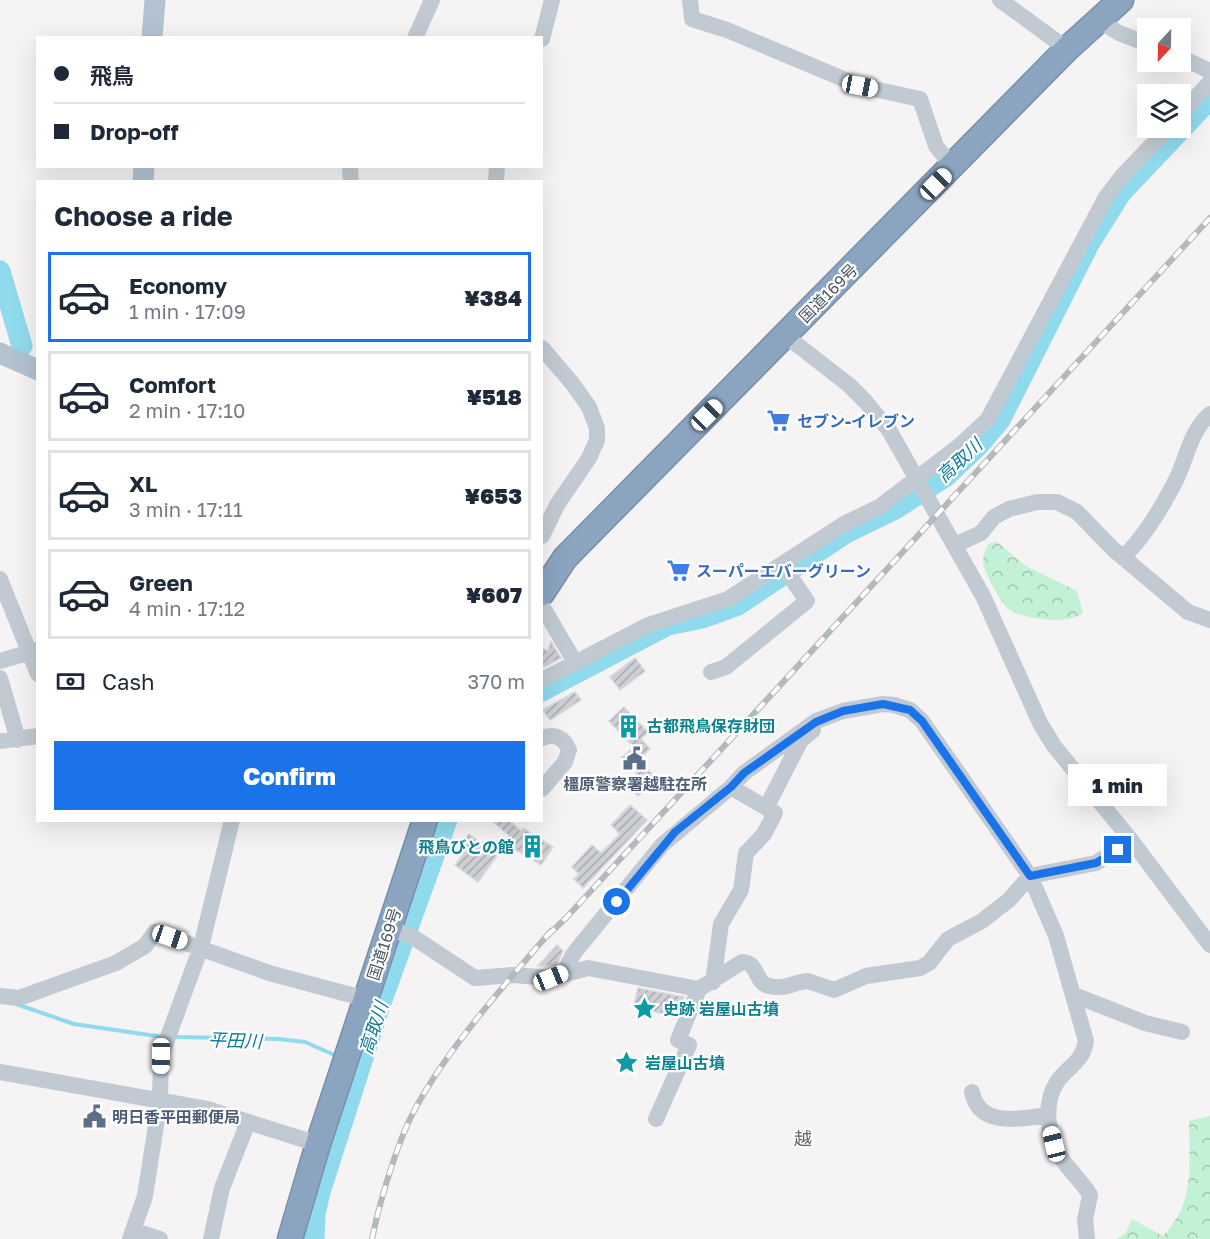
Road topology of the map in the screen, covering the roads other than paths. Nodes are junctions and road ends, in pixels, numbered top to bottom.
1 (155, 0) edge
2 (432, 0) edge
3 (552, 0) edge
4 (690, 0) edge
5 (1121, 0) edge
6 (1009, 3) edge
7 (1099, 21) junction
8 (152, 36) edge
9 (416, 36) edge
10 (543, 36) edge
11 (1137, 40) edge
12 (1067, 49) junction
13 (1191, 62) edge
14 (1210, 71) edge
15 (1210, 82) edge
16 (1191, 103) edge
17 (1158, 138) edge
18 (953, 167) junction
19 (786, 336) junction
20 (543, 349) edge
21 (0, 353) edge
22 (36, 369) edge
23 (1210, 414) edge
24 (920, 487) junction
25 (543, 534) edge
26 (955, 545) junction
27 (1123, 558) junction
28 (787, 572) junction
29 (0, 579) edge
30 (543, 591) edge
31 (543, 608) edge
32 (1210, 620) edge
33 (32, 651) edge
34 (0, 662) edge
35 (575, 662) junction
36 (36, 666) edge
37 (711, 672) dead end
38 (0, 678) edge
39 (543, 679) edge
40 (816, 722) junction
41 (36, 736) edge
42 (543, 738) edge
43 (18, 740) junction
44 (0, 741) edge
45 (731, 787) junction
46 (543, 788) edge
47 (766, 808) junction
48 (232, 822) edge
49 (424, 822) edge
50 (1131, 840) junction
51 (1030, 876) junction
52 (389, 928) junction
53 (1210, 945) edge
54 (201, 947) junction
55 (563, 974) junction
56 (706, 985) junction
57 (1074, 995) junction
58 (0, 996) edge
59 (366, 999) junction
60 (1182, 1032) dead end
61 (0, 1072) edge
62 (972, 1092) dead end
63 (160, 1100) junction
64 (1047, 1115) junction
65 (656, 1119) dead end
66 (248, 1122) junction
67 (318, 1144) junction
68 (132, 1234) edge
69 (160, 1239) edge
70 (211, 1239) edge
71 (290, 1239) edge
72 (1087, 1239) edge

1 - 8 main road
2 - 9 street
3 - 10 street
4 - 18 street
5 - 7 highway, 国道169号
6 - 12 street
7 - 11 street
7 - 12 highway, 国道169号
12 - 18 highway, 国道169号
13 - 14 street
15 - 16 street
17 - 24 street
18 - 19 highway, 国道169号
19 - 24 street
19 - 30 highway, 国道169号
20 - 25 street
21 - 22 main road
23 - 27 street
24 - 26 street
24 - 28 street
26 - 27 street
26 - 50 street
27 - 32 street
28 - 35 street
28 - 37 street
29 - 33 street
31 - 35 street
33 - 34 street
33 - 36 street
35 - 39 street
38 - 43 street
40 - 45 street
40 - 47 street
40 - 51 street
41 - 43 street
42 - 46 street
43 - 44 street
45 - 47 street
45 - 55 street
47 - 56 street
48 - 54 street
49 - 52 highway, 国道169号
50 - 51 street
50 - 53 street
51 - 56 street
51 - 57 street
52 - 55 street
52 - 59 highway, 国道169号
54 - 58 street
54 - 59 street
54 - 63 street
55 - 56 street
56 - 65 street
57 - 60 street
57 - 64 street
59 - 67 highway, 国道169号
61 - 63 street
62 - 64 street
63 - 66 street
63 - 68 street
64 - 72 street
66 - 67 street
66 - 70 street
67 - 71 highway, 国道169号
68 - 69 street

